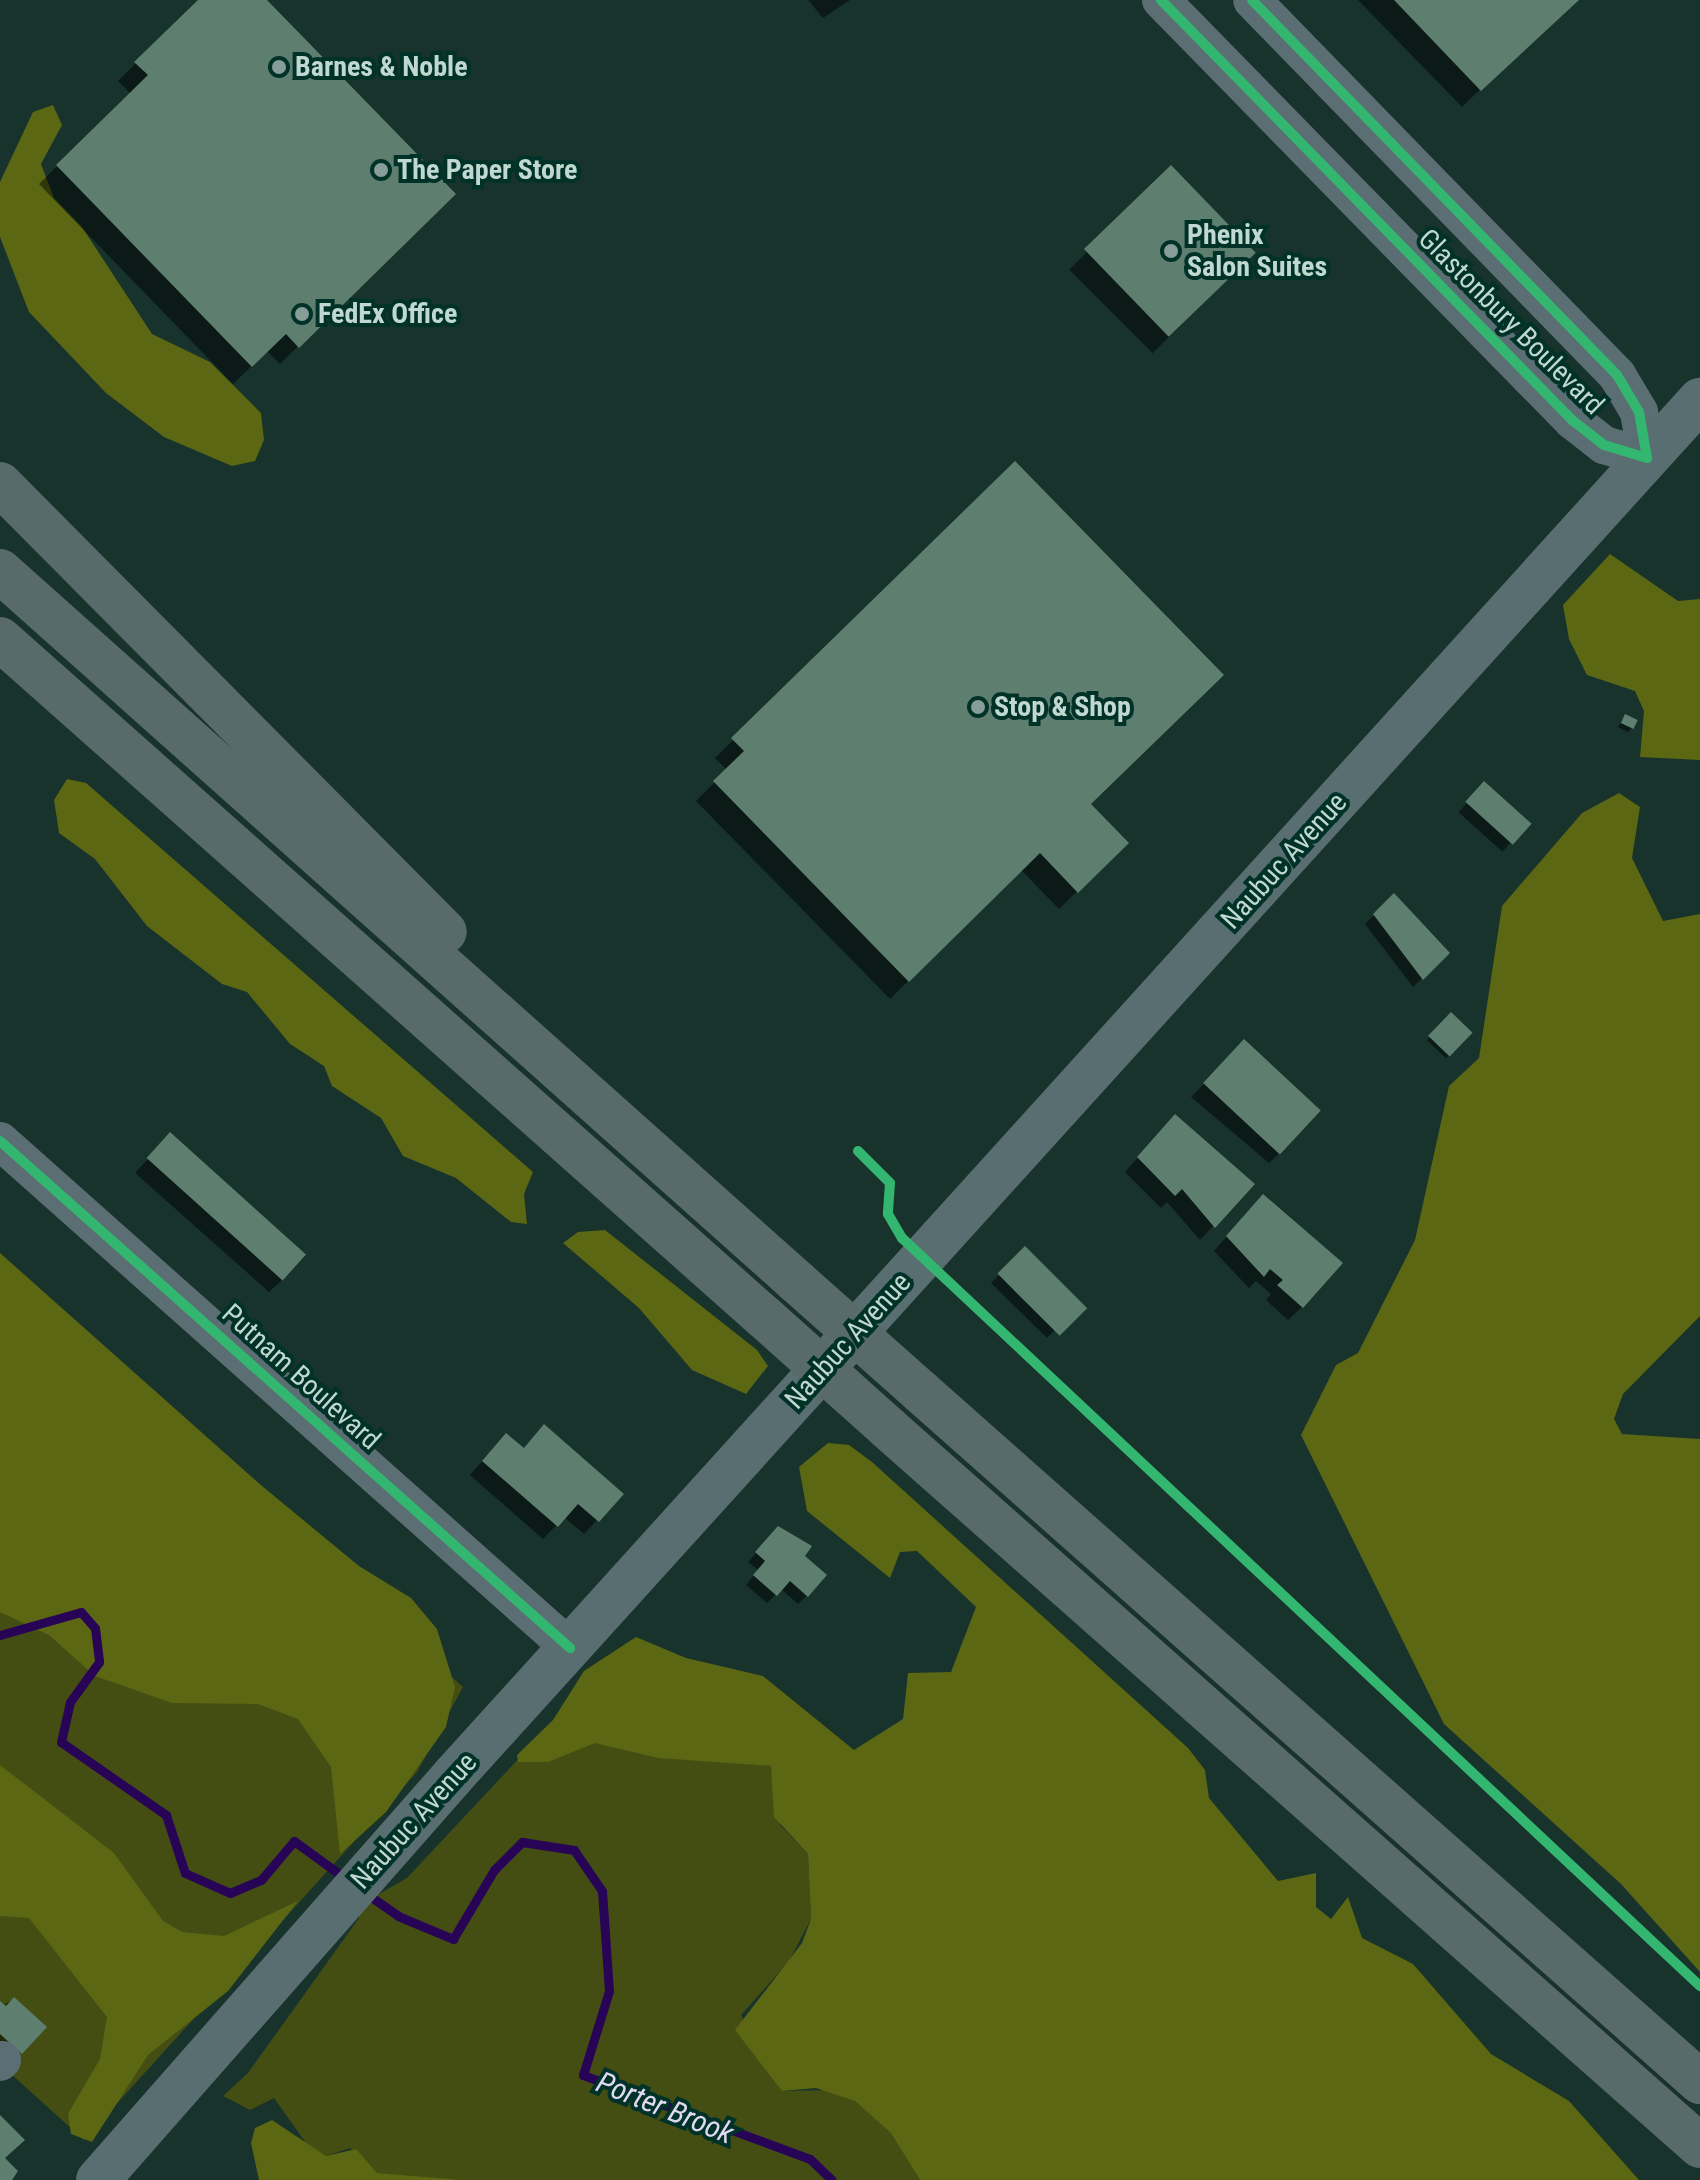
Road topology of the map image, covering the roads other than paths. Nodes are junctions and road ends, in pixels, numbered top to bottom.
1 (1161, 0) edge
2 (1252, 0) edge
3 (1700, 400) edge
4 (1647, 458) junction
5 (0, 484) edge
6 (0, 571) edge
7 (0, 639) edge
8 (0, 668) edge
9 (62, 694) junction
10 (517, 1031) junction
11 (0, 1141) edge
12 (570, 1648) junction
13 (1700, 2082) edge
14 (1700, 2146) edge
15 (98, 2180) edge

1 - 4 street, Glastonbury Boulevard
2 - 4 street, Glastonbury Boulevard
3 - 4 main road, Naubuc Avenue
4 - 12 main road, Naubuc Avenue
5 - 10 highway
6 - 10 highway
7 - 9 highway
8 - 9 highway
9 - 14 highway, bridge
10 - 13 highway, bridge
11 - 12 street, Putnam Boulevard
12 - 15 main road, Naubuc Avenue

